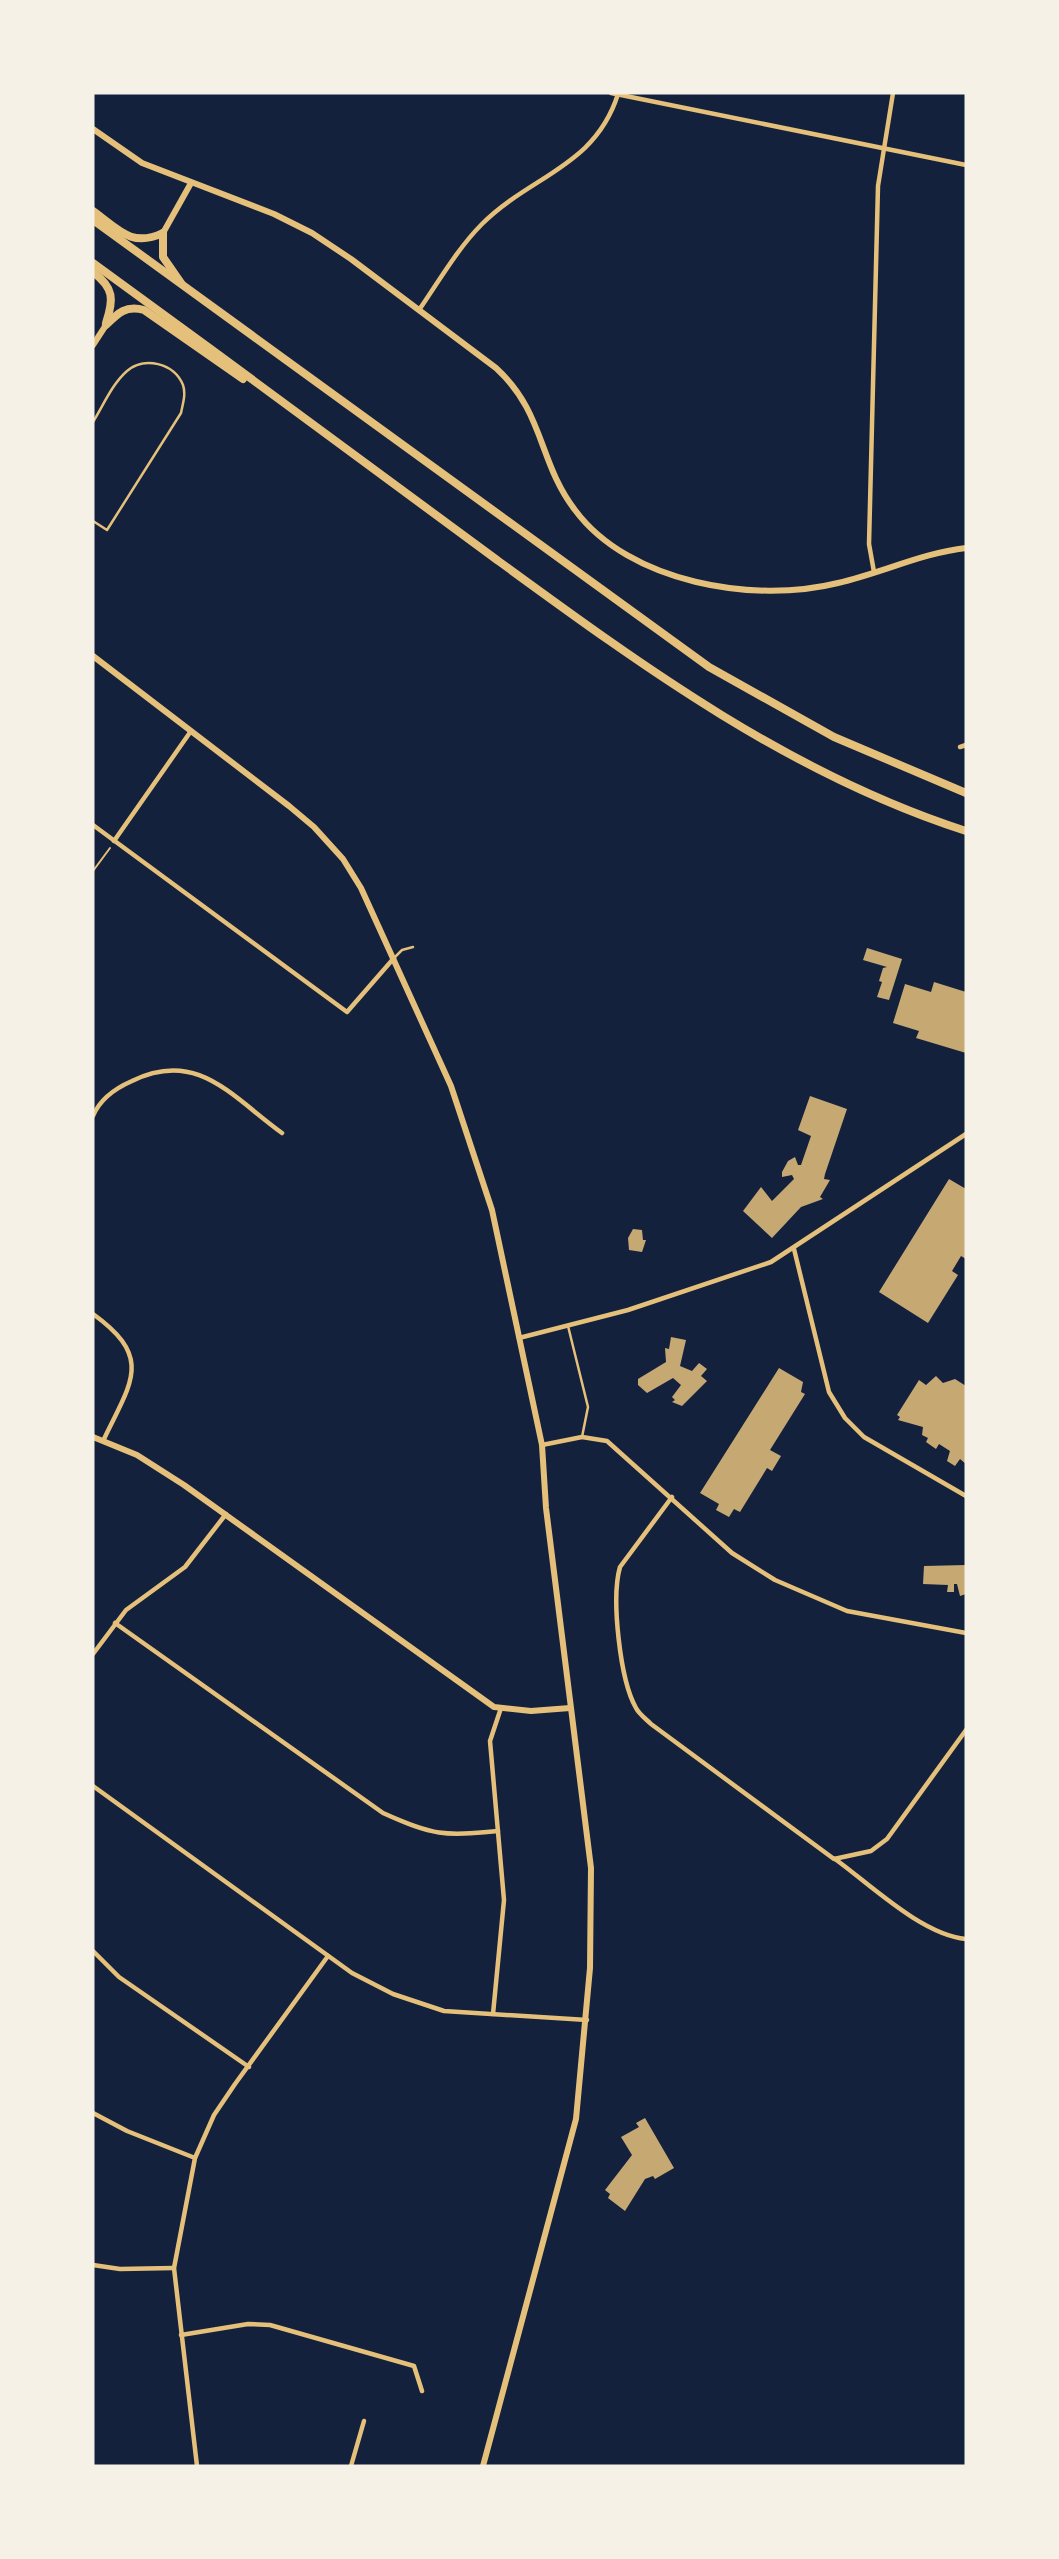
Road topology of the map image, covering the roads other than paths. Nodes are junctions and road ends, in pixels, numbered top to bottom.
1 (611, 93) edge
2 (893, 93) edge
3 (618, 94) edge
4 (93, 129) edge
5 (882, 146) junction
6 (966, 165) edge
7 (191, 183) junction
8 (93, 211) edge
9 (93, 220) edge
10 (163, 233) junction
11 (93, 263) edge
12 (93, 272) edge
13 (182, 285) junction
14 (419, 310) junction
15 (106, 324) junction
16 (93, 345) edge
17 (283, 405) junction
18 (93, 422) edge
19 (93, 521) edge
20 (966, 548) edge
21 (874, 572) junction
22 (93, 656) edge
23 (192, 730) junction
24 (966, 793) edge
25 (93, 825) edge
26 (966, 831) edge
27 (114, 841) junction
28 (413, 947) dead end
29 (394, 957) junction
30 (93, 1112) edge
31 (282, 1133) dead end
32 (966, 1134) edge
33 (794, 1249) junction
34 (93, 1314) edge
35 (568, 1326) junction
36 (519, 1338) junction
37 (93, 1437) edge
38 (582, 1437) junction
39 (104, 1439) junction
40 (542, 1445) junction
41 (966, 1496) edge
42 (672, 1497) junction
43 (226, 1514) junction
44 (115, 1623) junction
45 (966, 1633) edge
46 (93, 1654) edge
47 (501, 1708) junction
48 (570, 1708) junction
49 (966, 1730) edge
50 (93, 1786) edge
51 (498, 1831) junction
52 (834, 1858) junction
53 (966, 1939) edge
54 (93, 1951) edge
55 (328, 1956) junction
56 (493, 2014) junction
57 (587, 2020) junction
58 (249, 2067) junction
59 (93, 2112) edge
60 (195, 2158) junction
61 (93, 2265) edge
62 (174, 2268) junction
63 (181, 2334) junction
64 (422, 2391) dead end
65 (364, 2421) dead end
66 (197, 2466) edge
67 (351, 2466) edge
68 (483, 2466) edge

1 - 3 street
2 - 5 street
3 - 5 street
3 - 14 street
4 - 7 street
5 - 6 street
5 - 21 street
7 - 10 street
7 - 14 street
8 - 10 highway
9 - 13 highway
10 - 13 highway
11 - 17 highway
12 - 15 highway
13 - 24 highway
14 - 21 street
15 - 16 street
15 - 17 highway
17 - 26 highway
18 - 19 lane
20 - 21 street
22 - 23 street
23 - 27 street
23 - 29 street
25 - 27 street
27 - 29 street
28 - 29 lane
29 - 36 street
30 - 31 street
32 - 33 street
33 - 35 street
33 - 41 street
34 - 39 street
35 - 36 street
35 - 38 lane
36 - 40 street
37 - 39 street
38 - 40 street
38 - 42 street
39 - 43 street
40 - 48 street
42 - 45 street
42 - 52 street
43 - 44 street
43 - 47 street
44 - 46 street
44 - 51 street
47 - 48 street
47 - 51 street
48 - 57 street
49 - 52 street
50 - 55 street
51 - 56 street
52 - 53 street
54 - 58 street
55 - 56 street
55 - 58 street
56 - 57 street
57 - 68 street
58 - 60 street
59 - 60 street
60 - 62 street
61 - 62 street
62 - 63 street
63 - 64 street
63 - 66 street
65 - 67 street

